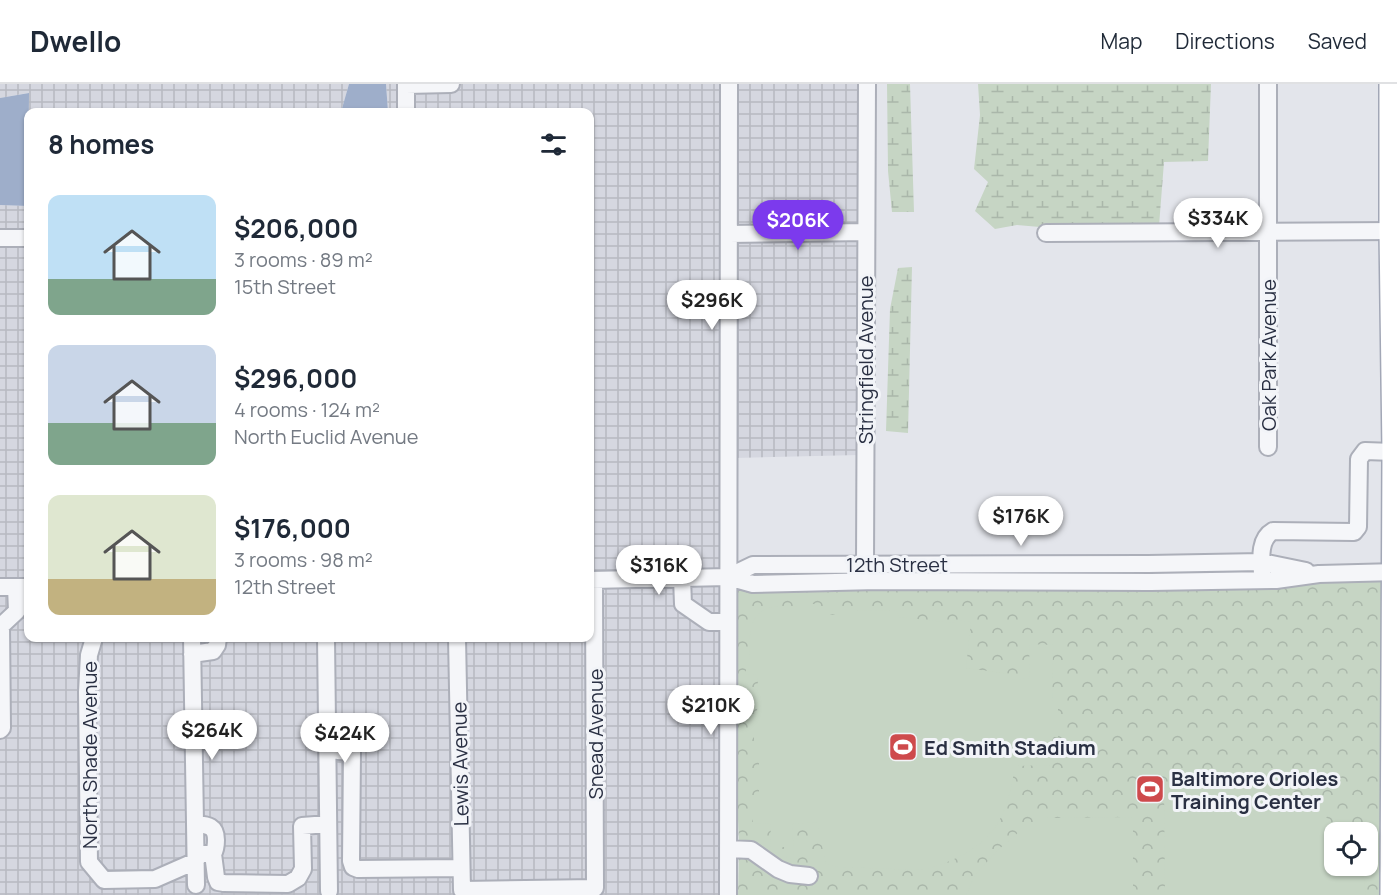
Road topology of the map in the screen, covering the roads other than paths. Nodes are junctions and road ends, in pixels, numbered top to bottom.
1 (451, 84) edge
2 (729, 84) edge
3 (867, 84) edge
4 (1268, 84) edge
5 (1390, 84) edge
6 (406, 108) edge
7 (1393, 231) edge
8 (866, 232) junction
9 (1268, 232) junction
10 (1046, 233) dead end
11 (729, 234) junction
12 (0, 238) edge
13 (24, 238) edge
14 (1268, 447) dead end
15 (1393, 452) junction
16 (1262, 562) junction
17 (864, 564) junction
18 (1395, 572) edge
19 (1319, 574) junction
20 (728, 577) junction
21 (682, 578) junction
22 (594, 580) edge
23 (1263, 580) junction
24 (15, 587) edge
25 (728, 622) junction
26 (0, 626) edge
27 (93, 642) edge
28 (218, 642) edge
29 (326, 642) edge
30 (457, 642) edge
31 (593, 642) edge
32 (192, 646) edge
33 (0, 730) edge
34 (327, 746) junction
35 (1394, 756) edge
36 (196, 824) junction
37 (328, 824) junction
38 (728, 849) junction
39 (213, 854) junction
40 (303, 857) junction
41 (329, 857) junction
42 (196, 858) junction
43 (461, 868) junction
44 (809, 876) dead end
45 (196, 885) dead end
46 (462, 890) joint
47 (329, 891) dead end
48 (728, 895) edge
49 (1391, 895) edge

1 - 6 street
2 - 11 street
3 - 8 street, Stringfield Avenue
4 - 9 street, Oak Park Avenue
5 - 7 main road
7 - 9 street
7 - 15 main road
8 - 11 street
8 - 17 street, Stringfield Avenue
9 - 10 street
9 - 14 street, Oak Park Avenue
11 - 20 street
12 - 13 street
15 - 16 street
15 - 18 main road
16 - 17 street, 12th Street
16 - 19 street, 12th Street
16 - 23 street
17 - 20 street, 12th Street
18 - 19 street, 12th Street
18 - 35 main road
19 - 23 street, 12th Street
20 - 21 street, 12th Street
20 - 23 street, 12th Street
20 - 25 street
21 - 22 street, 12th Street
21 - 25 street
24 - 26 street
25 - 38 street
26 - 33 street
27 - 42 street, North Shade Avenue
28 - 32 street
29 - 34 street
30 - 43 street, Lewis Avenue
31 - 46 street, Snead Avenue
32 - 36 street
34 - 37 street
34 - 43 street
35 - 49 main road
36 - 39 street
36 - 42 street
37 - 40 street
37 - 41 street
38 - 44 street
38 - 48 street
39 - 40 street
39 - 42 street
40 - 41 street
41 - 47 street
42 - 45 street
43 - 46 street, Lewis Avenue

